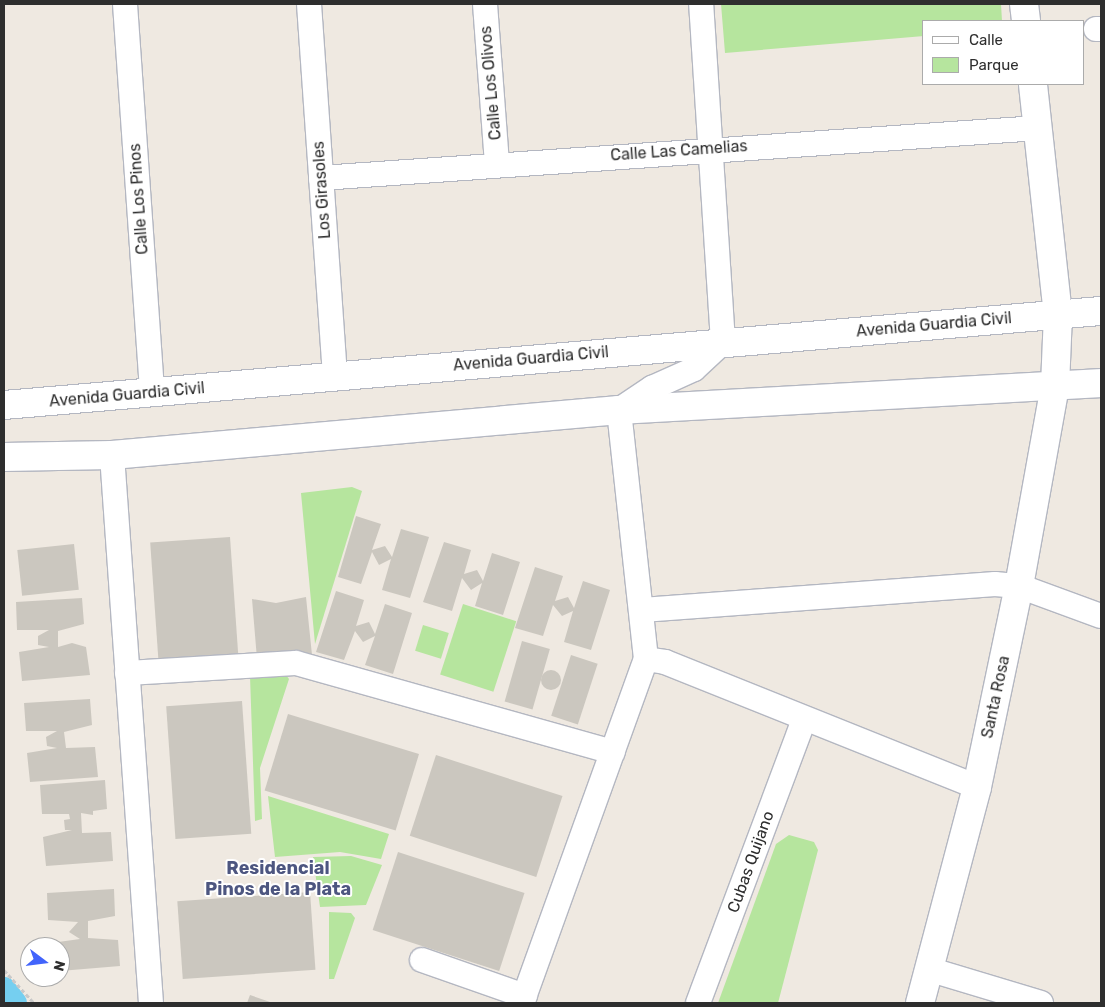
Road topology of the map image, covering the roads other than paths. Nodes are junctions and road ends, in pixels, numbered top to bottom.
1 (126, 4) edge
2 (309, 4) edge
3 (485, 4) edge
4 (700, 4) edge
5 (1024, 4) edge
6 (1026, 20) edge
7 (1033, 85) edge
8 (1038, 128) junction
9 (712, 149) junction
10 (497, 163) junction
11 (322, 178) junction
12 (1101, 311) edge
13 (1058, 315) junction
14 (723, 342) junction
15 (335, 377) junction
16 (1101, 383) edge
17 (1054, 386) junction
18 (152, 394) junction
19 (4, 405) edge
20 (619, 410) junction
21 (112, 455) junction
22 (4, 457) edge
23 (1019, 586) junction
24 (642, 610) junction
25 (1101, 616) edge
26 (646, 659) junction
27 (127, 673) junction
28 (804, 720) junction
29 (613, 752) junction
30 (976, 787) junction
31 (422, 960) dead end
32 (928, 969) junction
33 (524, 999) edge
34 (151, 1003) edge
35 (698, 1003) edge
36 (920, 1003) edge
37 (1041, 1003) edge

1 - 18 street, Calle Los Pinos
2 - 11 street, Los Girasoles
3 - 10 street, Calle Los Olivos
4 - 9 street
5 - 6 main road
7 - 8 main road, Santa Rosa
8 - 9 street, Calle Las Camelias
8 - 13 main road, Santa Rosa
9 - 10 street, Calle Las Camelias
9 - 14 street
10 - 11 street, Calle Las Camelias
11 - 15 street, Los Girasoles
12 - 13 main road, Avenida Guardia Civil
13 - 14 main road, Avenida Guardia Civil
13 - 17 main road, Santa Rosa
14 - 15 main road, Avenida Guardia Civil
14 - 20 street
15 - 18 main road, Avenida Guardia Civil
16 - 17 main road
17 - 20 main road
17 - 23 main road, Santa Rosa
18 - 19 main road, Avenida Guardia Civil
20 - 21 main road
20 - 24 street
21 - 22 main road
21 - 27 street
23 - 24 street
23 - 25 street
23 - 30 main road, Santa Rosa
24 - 26 street
26 - 28 street
26 - 29 street
27 - 29 street
27 - 34 street
28 - 30 street
28 - 35 street, Cubas Quijano
29 - 33 street
30 - 32 main road, Santa Rosa
31 - 33 street
32 - 36 main road, Santa Rosa
32 - 37 street

